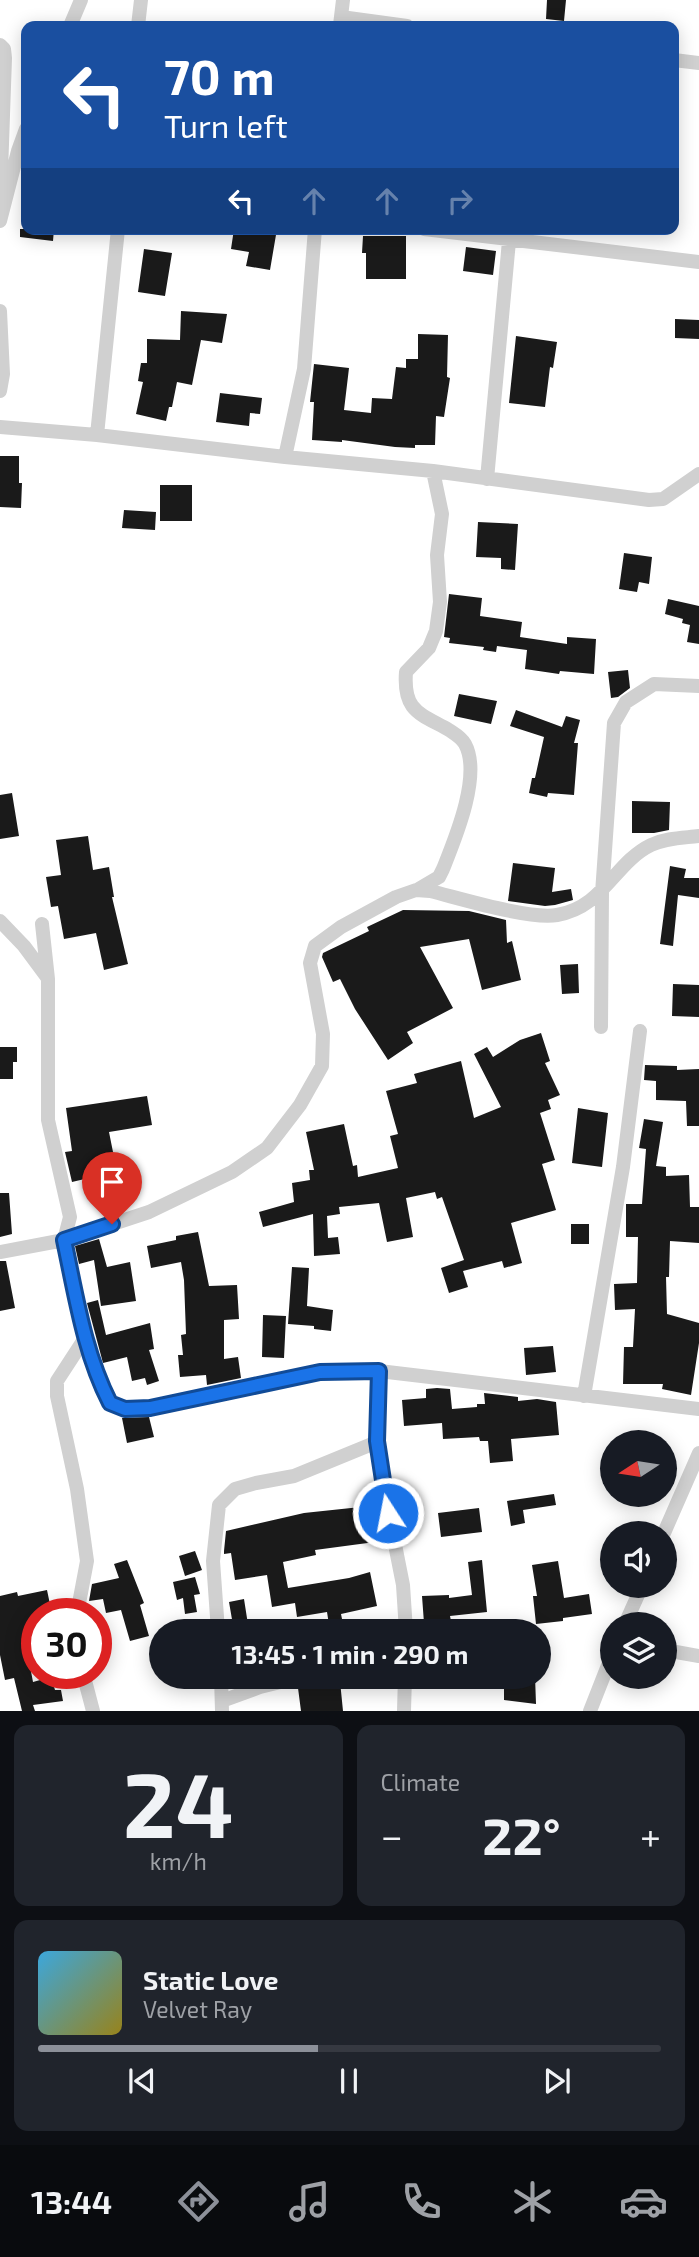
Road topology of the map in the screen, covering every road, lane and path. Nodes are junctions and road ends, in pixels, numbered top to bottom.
1 (81, 0) edge
2 (141, 0) edge
3 (342, 0) edge
4 (72, 21) edge
5 (139, 21) edge
6 (340, 21) edge
7 (0, 45) edge
8 (679, 61) edge
9 (699, 63) edge
10 (21, 143) edge
11 (0, 201) edge
12 (0, 221) edge
13 (117, 235) edge
14 (315, 235) edge
15 (466, 235) edge
16 (509, 241) junction
17 (699, 262) edge
18 (0, 311) edge
19 (0, 391) edge
20 (0, 427) edge
21 (97, 435) junction
22 (285, 457) junction
23 (433, 471) junction
24 (699, 474) edge
25 (487, 479) junction
26 (699, 686) edge
27 (699, 836) edge
28 (416, 890) junction
29 (602, 893) junction
30 (0, 922) edge
31 (42, 924) dead end
32 (48, 979) junction
33 (601, 1027) dead end
34 (640, 1031) dead end
35 (64, 1240) junction
36 (0, 1252) edge
37 (85, 1338) junction
38 (379, 1371) junction
39 (584, 1396) junction
40 (699, 1409) edge
41 (377, 1441) junction
42 (699, 1453) edge
43 (669, 1521) edge
44 (80, 1598) edge
45 (217, 1619) edge
46 (405, 1619) edge
47 (677, 1652) edge
48 (699, 1656) edge
49 (600, 1685) edge
50 (87, 1689) edge
51 (256, 1689) edge
52 (222, 1706) edge
53 (93, 1711) edge
54 (590, 1711) edge

1 - 4 street
2 - 5 street
3 - 6 street
7 - 11 street
8 - 9 street
10 - 12 street
13 - 21 street
14 - 22 street
15 - 16 street
16 - 17 street
16 - 25 street
18 - 19 street
20 - 21 street
21 - 22 street
22 - 23 street
23 - 25 street
23 - 28 street
24 - 25 street
26 - 29 street
27 - 29 street
28 - 29 street
28 - 35 street
29 - 33 street
30 - 32 street
31 - 32 street
32 - 35 street
34 - 39 street
35 - 36 street
35 - 37 street
37 - 38 street
37 - 44 street
38 - 39 street
38 - 41 street
39 - 40 street
41 - 45 street
41 - 46 street
42 - 43 street
47 - 48 street
49 - 54 street
50 - 53 street
51 - 52 street

